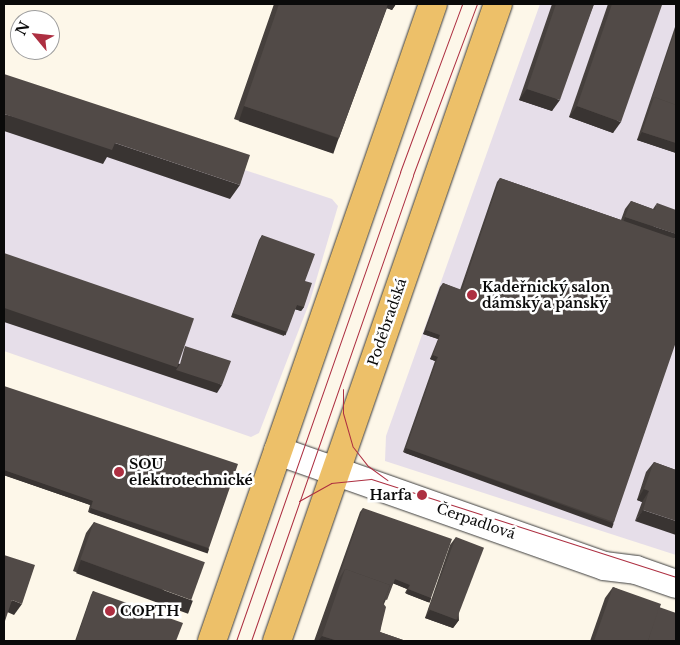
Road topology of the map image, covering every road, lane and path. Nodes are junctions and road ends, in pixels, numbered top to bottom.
1 (433, 4) edge
2 (498, 4) edge
3 (278, 451) junction
4 (334, 472) junction
5 (676, 584) edge
6 (212, 641) edge
7 (276, 641) edge

1 - 3 main road
2 - 4 main road, Poděbradská
3 - 4 street, Čerpadlová
3 - 6 main road
4 - 5 street, Čerpadlová
4 - 7 main road, Poděbradská

